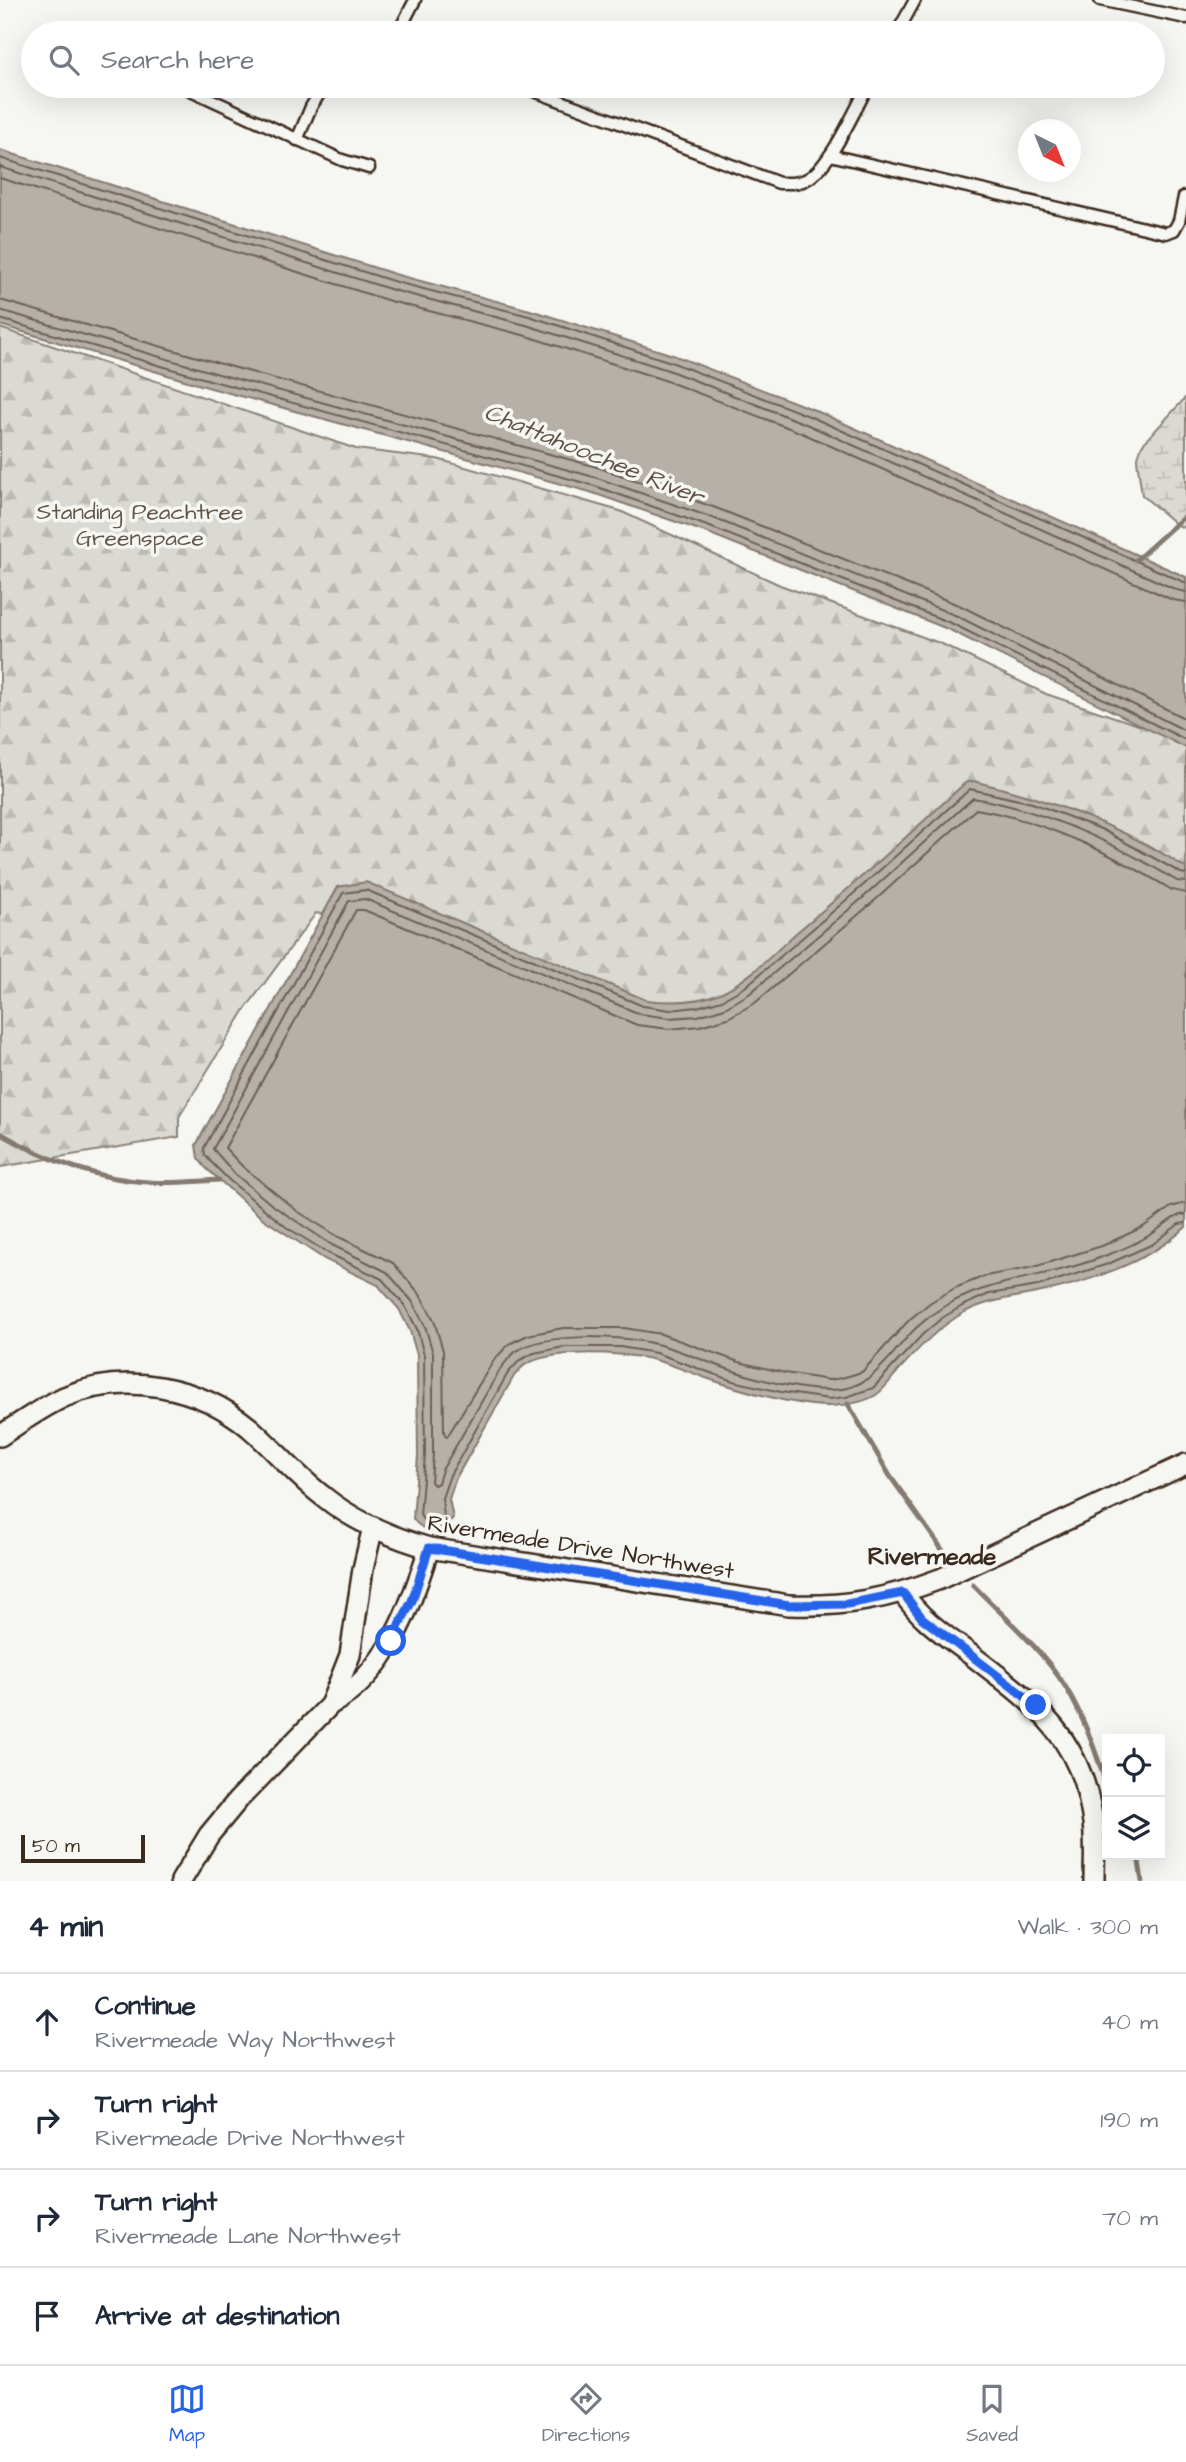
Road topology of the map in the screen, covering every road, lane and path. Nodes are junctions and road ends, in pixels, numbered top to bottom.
1 (415, 0) edge
2 (915, 0) edge
3 (1100, 0) edge
4 (1186, 18) edge
5 (405, 21) edge
6 (904, 21) edge
7 (208, 98) edge
8 (317, 98) edge
9 (553, 98) edge
10 (861, 98) edge
11 (297, 140) junction
12 (830, 155) junction
13 (369, 168) dead end
14 (1184, 197) edge
15 (0, 1436) edge
16 (1186, 1464) edge
17 (373, 1527) junction
18 (429, 1548) junction
19 (903, 1593) junction
20 (331, 1704) junction
21 (181, 1881) edge
22 (1094, 1881) edge

1 - 5 lane
2 - 6 lane
3 - 4 lane
7 - 11 lane
8 - 11 lane
9 - 12 lane
10 - 12 lane
11 - 13 lane
12 - 14 lane
15 - 17 street, Rivermeade Drive Northwest
16 - 19 street, Rivermeade Drive Northwest
17 - 18 street, Rivermeade Drive Northwest
17 - 20 street
18 - 19 street, Rivermeade Drive Northwest
18 - 20 street
19 - 22 street
20 - 21 street

